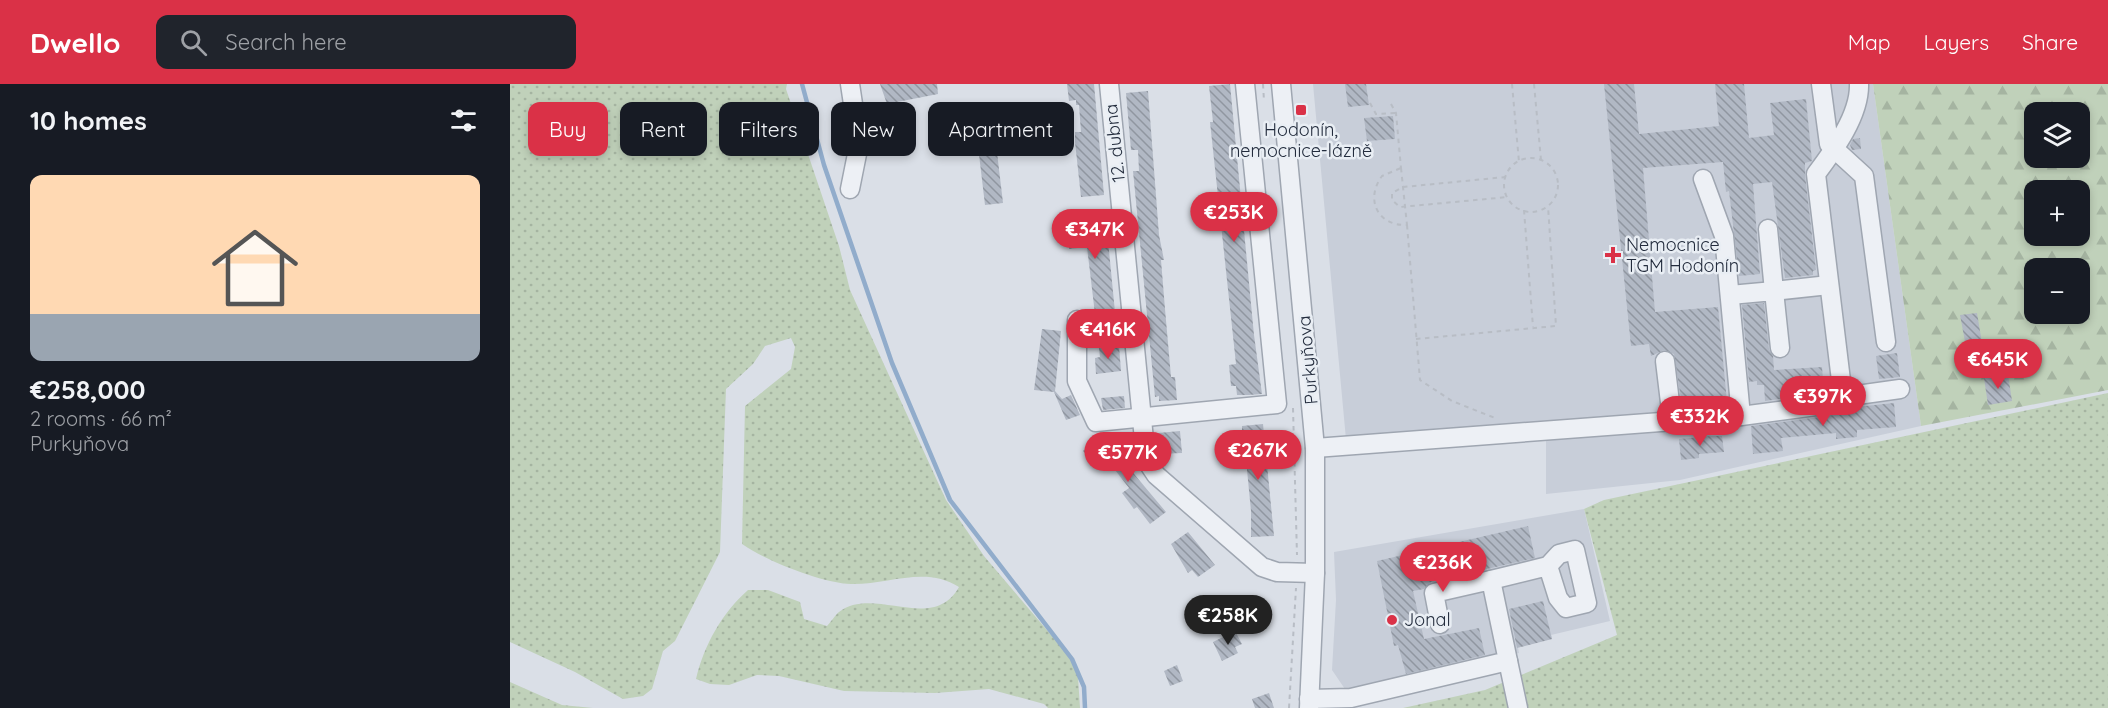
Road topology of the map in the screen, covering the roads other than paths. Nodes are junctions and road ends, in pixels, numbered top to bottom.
1 (850, 84) edge
2 (1109, 84) edge
3 (1245, 84) edge
4 (1281, 84) edge
5 (1821, 84) edge
6 (1859, 84) edge
7 (1834, 149) junction
8 (1703, 179) dead end
9 (850, 189) dead end
10 (1768, 229) dead end
11 (1829, 285) junction
12 (1774, 291) junction
13 (1730, 295) junction
14 (1077, 320) dead end
15 (1886, 342) dead end
16 (1780, 348) dead end
17 (1665, 361) dead end
18 (1900, 389) dead end
19 (1843, 397) junction
20 (1741, 416) junction
21 (1141, 417) junction
22 (1672, 419) junction
23 (1315, 448) junction
24 (1548, 566) dead end
25 (1315, 573) junction
26 (1491, 580) junction
27 (1440, 624) dead end
28 (1508, 661) junction
29 (1369, 701) edge
30 (1309, 703) edge
31 (1518, 708) edge

1 - 9 street
2 - 21 street, 12. dubna
3 - 21 street, Purkyňova
4 - 23 street, Purkyňova
5 - 7 street
6 - 7 street
7 - 11 street
7 - 15 street
8 - 13 street
10 - 12 street
11 - 12 street
11 - 19 street
12 - 13 street
12 - 16 street
13 - 20 street
14 - 21 street
17 - 22 street
18 - 19 street
19 - 20 street
20 - 22 street
21 - 25 street, 12. dubna
22 - 23 street
23 - 25 street, Purkyňova
24 - 26 street
25 - 30 street, Purkyňova
26 - 27 street
26 - 28 street
28 - 29 street
28 - 31 street
29 - 30 street

